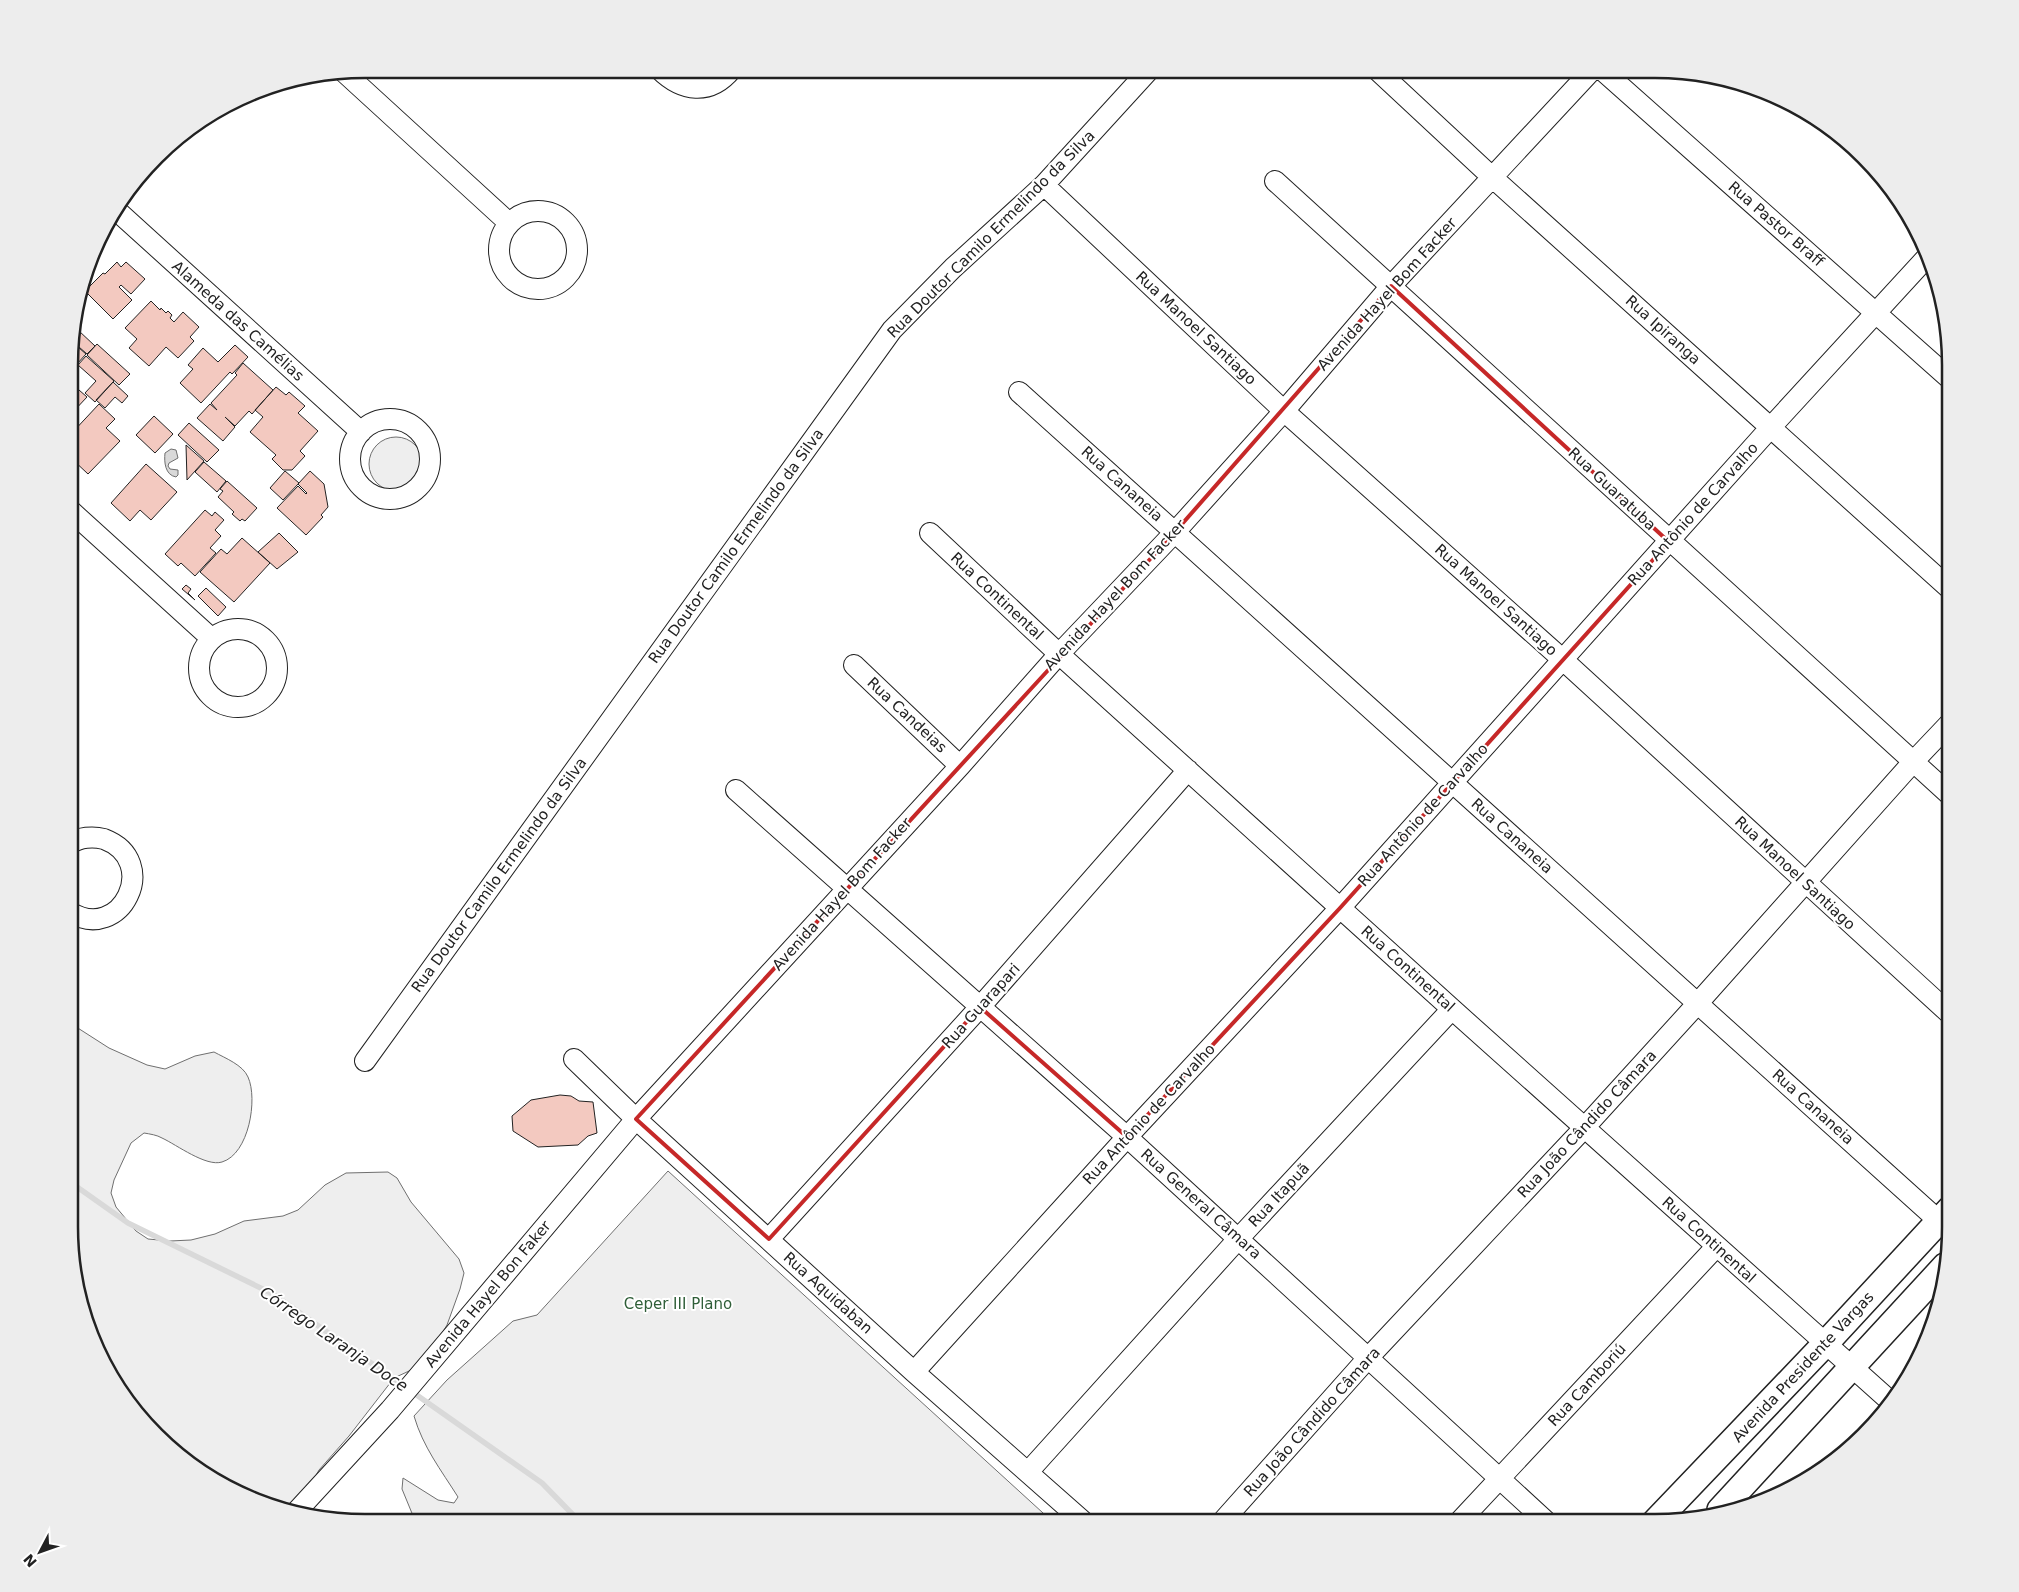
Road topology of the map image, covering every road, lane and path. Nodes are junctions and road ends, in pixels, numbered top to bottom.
1 (667, 77) edge
2 (725, 77) edge
3 (1143, 77) edge
4 (1385, 77) edge
5 (1586, 77) edge
6 (1610, 77) edge
7 (350, 78) edge
8 (1493, 178) junction
9 (1274, 182) dead end
10 (1044, 185) junction
11 (120, 214) edge
12 (509, 223) dead end
13 (1922, 262) edge
14 (1391, 286) junction
15 (1876, 311) junction
16 (1942, 372) edge
17 (1019, 392) dead end
18 (1284, 411) junction
19 (1771, 427) junction
20 (361, 432) dead end
21 (77, 516) edge
22 (1175, 532) junction
23 (930, 533) dead end
24 (1670, 542) junction
25 (1942, 582) edge
26 (212, 638) dead end
27 (1059, 654) junction
28 (1562, 659) junction
29 (854, 665) dead end
30 (1942, 731) edge
31 (1913, 762) junction
32 (960, 766) junction
33 (1188, 770) junction
34 (1452, 782) junction
35 (1942, 788) edge
36 (736, 790) dead end
37 (77, 841) edge
38 (1805, 882) junction
39 (847, 888) junction
40 (1340, 908) junction
41 (77, 916) edge
42 (1698, 1003) junction
43 (1942, 1007) edge
44 (980, 1008) junction
45 (1452, 1009) junction
46 (574, 1059) dead end
47 (365, 1061) dead end
48 (636, 1119) junction
49 (1585, 1127) junction
50 (1127, 1137) junction
51 (1942, 1213) edge
52 (1942, 1217) edge
53 (1239, 1238) junction
54 (769, 1239) junction
55 (1716, 1247) junction
56 (1937, 1274) edge
57 (1826, 1343) junction
58 (1368, 1358) junction
59 (1851, 1367) junction
60 (914, 1372) junction
61 (1886, 1397) edge
62 (1028, 1472) junction
63 (1498, 1479) junction
64 (1724, 1506) edge
65 (301, 1507) edge
66 (1075, 1514) edge
67 (1230, 1514) edge
68 (1466, 1514) edge
69 (1538, 1514) edge
70 (1663, 1514) edge

1 - 2 street
3 - 10 street, Rua Doutor Camilo Ermelindo da Silva
4 - 8 street, Rua Ipiranga
5 - 8 street, Avenida Hayel Bom Facker
6 - 15 street, Rua Pastor Braff
7 - 12 street
8 - 14 street, Avenida Hayel Bom Facker
8 - 19 street, Rua Ipiranga
9 - 14 street, Rua Guaratuba
10 - 18 street, Rua Manoel Santiago
10 - 47 street, Rua Doutor Camilo Ermelindo da Silva
11 - 20 street, Alameda das Camélias
13 - 15 street, Rua Antônio de Carvalho
14 - 18 street, Avenida Hayel Bom Facker
14 - 24 street, Rua Guaratuba
15 - 16 street, Rua Pastor Braff
15 - 19 street, Rua Antônio de Carvalho
17 - 22 street, Rua Cananeia
18 - 22 street, Avenida Hayel Bom Facker
18 - 28 street, Rua Manoel Santiago
19 - 24 street, Rua Antônio de Carvalho
19 - 25 street, Rua Ipiranga
21 - 26 street
22 - 27 street, Avenida Hayel Bom Facker
22 - 34 street, Rua Cananeia
23 - 27 street, Rua Continental
24 - 28 street, Rua Antônio de Carvalho
24 - 31 street, Rua Guaratuba
27 - 32 street, Avenida Hayel Bom Facker
27 - 33 street, Rua Continental
28 - 34 street, Rua Antônio de Carvalho
28 - 38 street, Rua Manoel Santiago
29 - 32 street, Rua Candeias
30 - 31 street, Rua João Cândido Câmara
31 - 35 street, Rua Guaratuba
31 - 38 street, Rua João Cândido Câmara
32 - 39 street, Avenida Hayel Bom Facker
33 - 40 street, Rua Continental
33 - 44 street, Rua Guarapari
34 - 40 street, Rua Antônio de Carvalho
34 - 42 street, Rua Cananeia
36 - 39 street, Rua General Câmara
37 - 41 street
38 - 42 street, Rua João Cândido Câmara
38 - 43 street, Rua Manoel Santiago
39 - 44 street, Rua General Câmara
39 - 48 street, Avenida Hayel Bom Facker
40 - 45 street, Rua Continental
40 - 50 street, Rua Antônio de Carvalho
42 - 49 street, Rua João Cândido Câmara
42 - 51 street, Rua Cananeia
44 - 50 street, Rua General Câmara
44 - 54 street, Rua Guarapari
45 - 49 street, Rua Continental
45 - 53 street, Rua Itapuã
46 - 48 street, Rua Aquidaban
48 - 54 street, Rua Aquidaban
48 - 65 street, Avenida Hayel Bon Faker
49 - 55 street, Rua Continental
49 - 58 street, Rua João Cândido Câmara
50 - 53 street, Rua General Câmara
50 - 60 street, Rua Antônio de Carvalho
52 - 57 main road, Avenida Presidente Vargas
53 - 58 street, Rua General Câmara
53 - 62 street, Rua Itapuã
54 - 60 street, Rua Aquidaban
55 - 57 street, Rua Continental
55 - 63 street, Rua Camboriú
56 - 59 main road
57 - 59 street, Rua Continental
57 - 70 main road, Avenida Presidente Vargas
58 - 63 street, Rua General Câmara
58 - 67 street, Rua João Cândido Câmara
59 - 61 street, Rua Continental
59 - 64 main road
60 - 62 street, Rua Aquidaban
62 - 66 street, Rua Aquidaban
63 - 68 street, Rua Camboriú
63 - 69 street, Rua General Câmara

